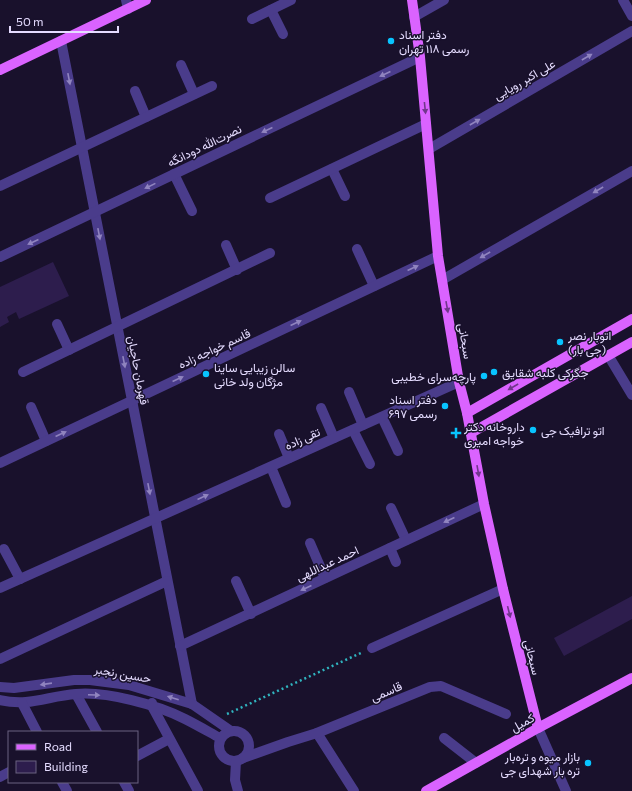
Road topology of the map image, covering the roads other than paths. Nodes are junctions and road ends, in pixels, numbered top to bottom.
1 (146, 0) edge
2 (291, 0) edge
3 (412, 0) edge
4 (444, 0) edge
5 (623, 0) edge
6 (127, 4) edge
7 (271, 10) junction
8 (632, 16) edge
9 (414, 17) junction
10 (252, 19) dead end
11 (632, 31) edge
12 (283, 34) dead end
13 (61, 41) junction
14 (420, 57) junction
15 (181, 65) dead end
16 (0, 70) edge
17 (212, 86) dead end
18 (134, 91) dead end
19 (194, 94) junction
20 (146, 117) junction
21 (426, 124) junction
22 (82, 148) junction
23 (429, 149) junction
24 (332, 169) junction
25 (632, 171) edge
26 (174, 174) junction
27 (0, 186) edge
28 (345, 196) dead end
29 (270, 198) dead end
30 (192, 211) dead end
31 (95, 212) junction
32 (226, 245) dead end
33 (357, 248) dead end
34 (270, 253) dead end
35 (438, 256) junction
36 (0, 257) edge
37 (236, 270) junction
38 (442, 280) junction
39 (374, 286) junction
40 (632, 319) edge
41 (57, 324) dead end
42 (118, 328) junction
43 (632, 342) edge
44 (69, 350) junction
45 (608, 355) junction
46 (23, 372) dead end
47 (460, 382) junction
48 (349, 392) dead end
49 (632, 394) edge
50 (132, 400) junction
51 (31, 407) dead end
52 (321, 408) dead end
53 (467, 413) junction
54 (382, 416) junction
55 (363, 425) junction
56 (353, 430) junction
57 (471, 433) junction
58 (279, 434) dead end
59 (334, 438) junction
60 (46, 441) junction
61 (398, 451) dead end
62 (289, 458) junction
63 (0, 463) edge
64 (370, 464) dead end
65 (271, 467) junction
66 (286, 503) dead end
67 (484, 504) junction
68 (391, 508) dead end
69 (155, 519) junction
70 (406, 540) junction
71 (310, 543) dead end
72 (390, 548) junction
73 (4, 549) dead end
74 (396, 562) dead end
75 (326, 578) junction
76 (20, 580) junction
77 (168, 581) junction
78 (236, 581) dead end
79 (0, 588) edge
80 (503, 589) junction
81 (251, 614) junction
82 (180, 646) junction
83 (372, 648) road end
84 (0, 659) edge
85 (632, 678) edge
86 (0, 687) edge
87 (152, 691) junction
88 (76, 694) junction
89 (0, 700) edge
90 (22, 703) junction
91 (192, 704) junction
92 (152, 706) junction
93 (506, 714) dead end
94 (538, 728) junction
95 (36, 731) edge
96 (96, 731) edge
97 (231, 731) junction
98 (318, 733) junction
99 (220, 738) junction
100 (444, 738) dead end
101 (169, 739) junction
102 (138, 755) edge
103 (239, 760) junction
104 (476, 763) junction
105 (198, 791) edge
106 (238, 791) edge
107 (354, 791) edge
108 (426, 791) edge
109 (566, 791) edge

1 - 6 main road
2 - 7 street
3 - 9 main road, سبحانی
4 - 9 street
5 - 8 street
6 - 13 main road
7 - 10 street
7 - 12 street
9 - 14 main road, سبحانی
23 -> 11 street, علی اکبر رویایی
13 - 16 main road
13 -> 22 street, قهرمان حاجیان
14 -> 21 main road, سبحانی
14 -> 26 street, نصرت‌الله دودانگه
15 - 19 street
17 - 19 street
18 - 20 street
19 - 20 street
20 - 22 street
21 - 23 main road, سبحانی
21 - 24 street
22 - 27 street
22 - 31 street, قهرمان حاجیان
23 - 35 main road, سبحانی
24 - 28 street
24 - 29 street
25 -> 38 street
26 - 30 street
26 -> 31 street, نصرت‌الله دودانگه
31 -> 36 street, نصرت‌الله دودانگه
31 -> 42 street, قهرمان حاجیان
32 - 37 street
33 - 39 street
34 - 37 street
35 - 38 main road, سبحانی
39 -> 35 street, قاسم خواجه زاده
37 - 42 street
38 -> 47 main road, سبحانی
50 -> 39 street, قاسم خواجه زاده
40 -> 53 main road
41 - 44 street
42 - 44 street
42 -> 50 street, قهرمان حاجیان
43 - 45 main road
44 - 46 street
45 - 49 street
45 - 57 main road
47 - 53 main road, سبحانی
47 - 54 street, تقی زاده
48 - 55 street
60 -> 50 street, قاسم خواجه زاده
50 -> 69 street, قهرمان حاجیان
51 - 60 street
52 - 59 street
53 - 57 main road, سبحانی
54 - 55 street, تقی زاده
54 - 61 street
55 - 56 street, تقی زاده
56 - 59 street, تقی زاده
56 - 64 street
57 -> 67 main road, سبحانی
58 - 62 street
59 - 62 street, تقی زاده
60 - 63 street, قاسم خواجه زاده
62 - 65 street, تقی زاده
65 - 66 street
69 -> 65 street, تقی زاده
67 -> 70 street, احمد عبداللهی
67 - 80 main road, سبحانی
68 - 70 street
69 - 76 street, تقی زاده
69 - 77 street, قهرمان حاجیان
70 - 72 street, احمد عبداللهی
71 - 75 street
72 - 74 street
72 - 75 street, احمد عبداللهی
73 - 76 street
75 -> 81 street, احمد عبداللهی
76 - 79 street, تقی زاده
77 - 82 street, قهرمان حاجیان
77 - 84 street
78 - 81 street
80 - 83 street
80 -> 94 main road, سبحانی
81 - 82 street, احمد عبداللهی
82 - 91 street, قهرمان حاجیان
85 - 94 main road, کمیل
87 -> 86 street, حسین رنجبر
91 -> 87 street, حسین رنجبر
87 - 92 street
88 - 90 street, حسین رنجبر
88 -> 92 street, حسین رنجبر
88 - 96 street
89 - 90 street, حسین رنجبر
90 - 95 street
91 - 97 street, حسین رنجبر
92 - 99 street, حسین رنجبر
92 - 101 street
93 - 98 street, قاسمی
94 - 104 main road, کمیل
94 - 109 street
97 - 99 street
97 - 103 street
98 - 103 street, قاسمی
98 - 107 street
99 - 103 street
100 - 104 street
101 - 102 street
101 - 105 street
103 - 106 street
104 - 108 main road, کمیل

